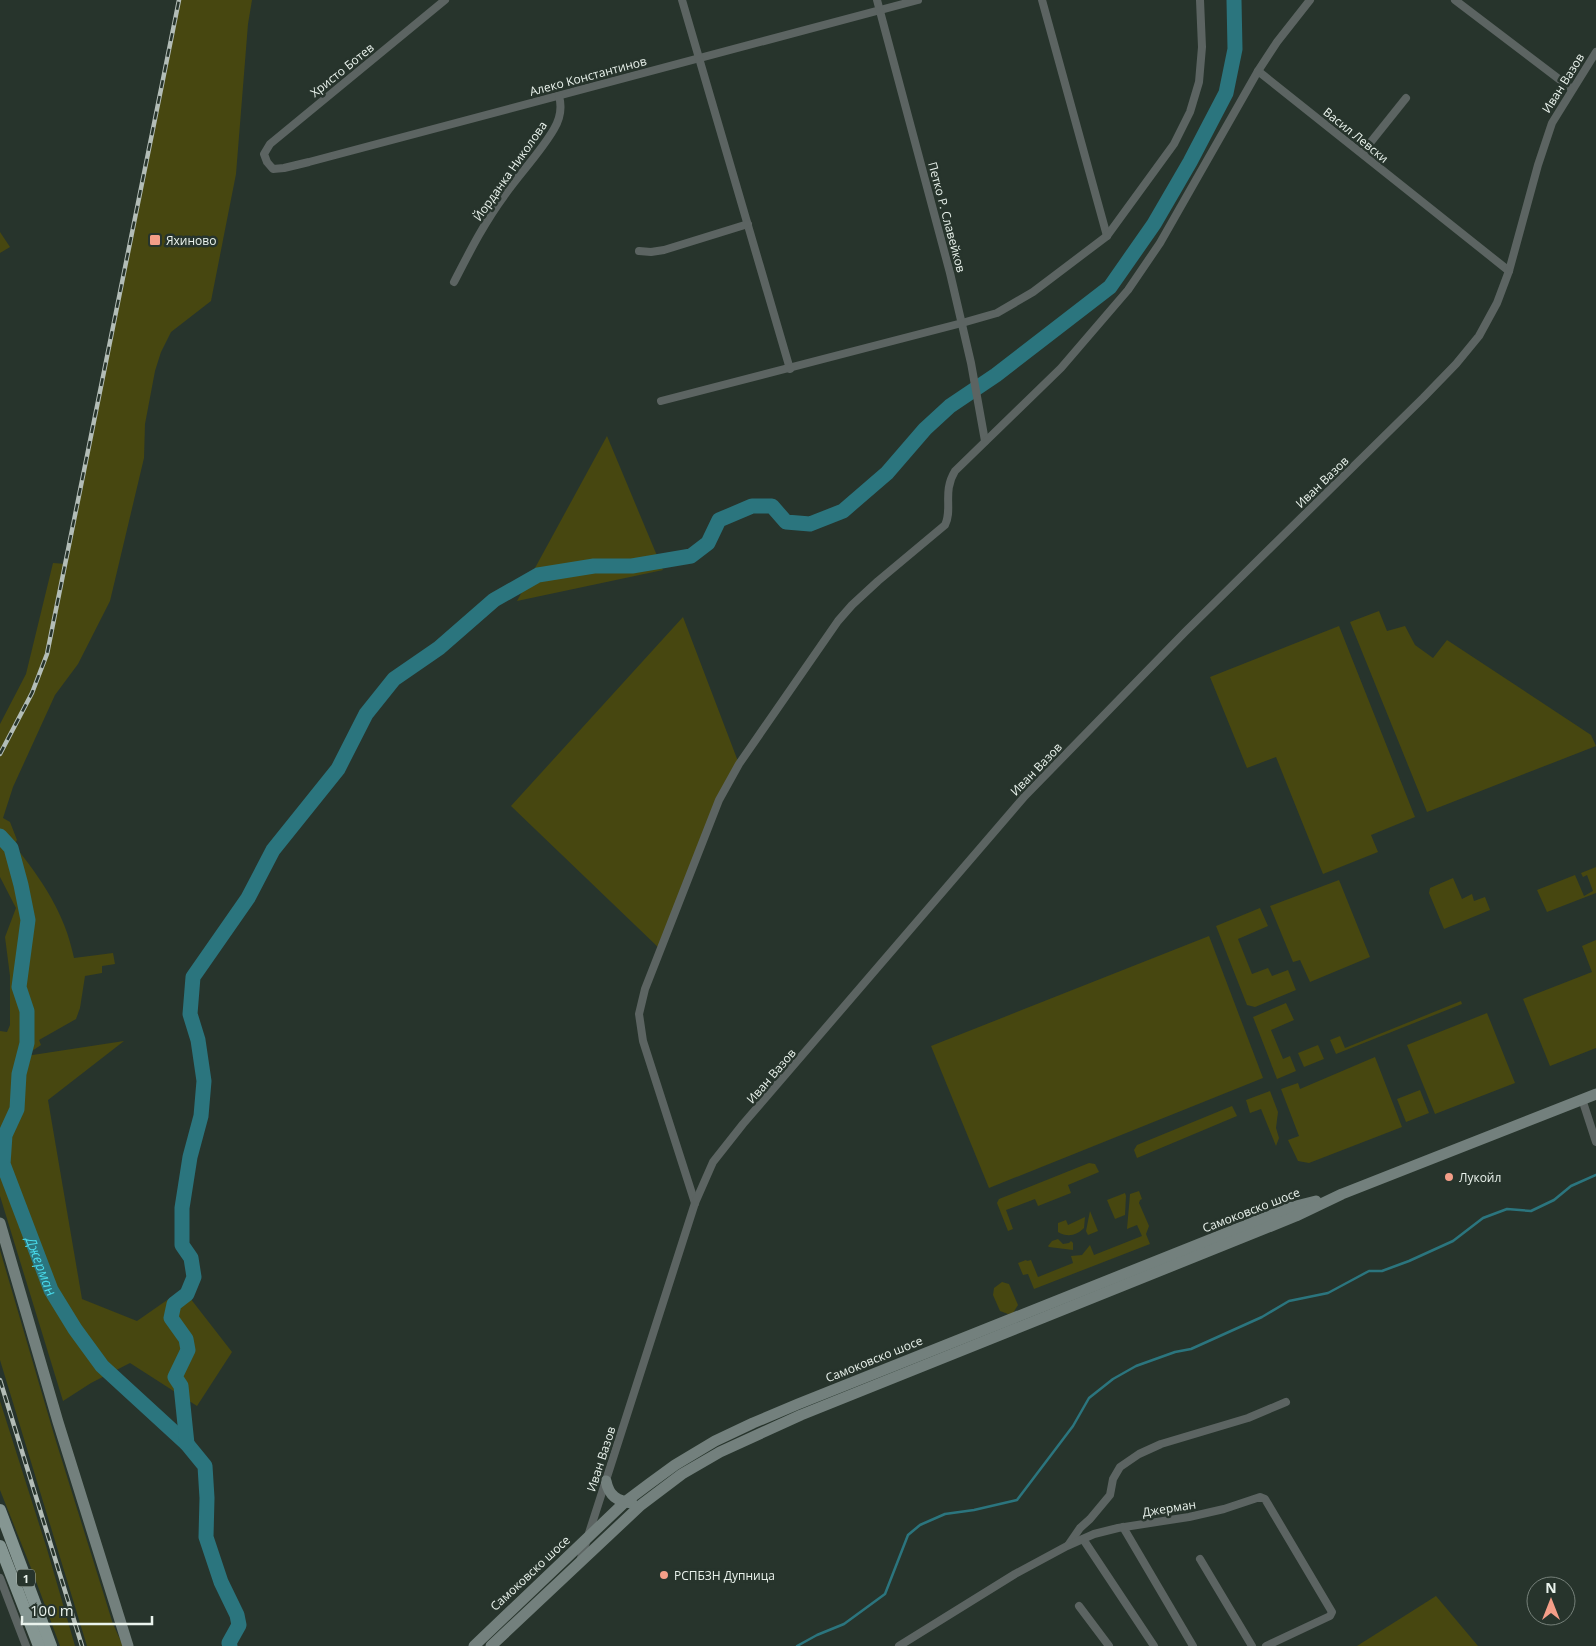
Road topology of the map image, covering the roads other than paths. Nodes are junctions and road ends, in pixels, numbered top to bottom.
1 (445, 0) edge
2 (682, 0) edge
3 (877, 0) edge
4 (918, 0) edge
5 (1042, 0) edge
6 (1200, 0) edge
7 (1310, 0) edge
8 (1456, 0) edge
9 (1465, 3) edge
10 (879, 10) junction
11 (1596, 52) edge
12 (700, 58) junction
13 (1258, 71) junction
14 (1572, 89) junction
15 (559, 96) junction
16 (1406, 98) dead end
17 (1362, 154) junction
18 (267, 162) joint
19 (748, 224) junction
20 (1107, 236) junction
21 (639, 251) dead end
22 (1509, 271) junction
23 (454, 282) dead end
24 (962, 323) junction
25 (790, 369) junction
26 (661, 401) dead end
27 (985, 441) junction
28 (1596, 1094) edge
29 (1582, 1099) junction
30 (1596, 1142) edge
31 (1342, 1194) junction
32 (694, 1203) junction
33 (0, 1223) edge
34 (1286, 1402) dead end
35 (606, 1481) junction
36 (626, 1502) junction
37 (641, 1505) junction
38 (0, 1510) edge
39 (1123, 1527) junction
40 (587, 1539) junction
41 (1083, 1539) junction
42 (0, 1546) edge
43 (1067, 1546) junction
44 (1200, 1559) dead end
45 (580, 1561) junction
46 (0, 1578) edge
47 (1080, 1606) dead end
48 (26, 1646) edge
49 (39, 1646) edge
50 (51, 1646) edge
51 (128, 1646) edge
52 (474, 1646) edge
53 (491, 1646) edge
54 (898, 1646) edge
55 (1109, 1646) edge
56 (1154, 1646) edge
57 (1193, 1646) edge
58 (1252, 1646) edge
59 (1266, 1646) edge

1 - 18 street, Христо Ботев
2 - 12 street
3 - 10 street, Петко Р. Славейков
4 - 10 street, Алеко Константинов
5 - 20 street
6 - 20 street
7 - 13 street
8 - 9 street
9 - 14 street
10 - 12 street, Алеко Константинов
10 - 24 street, Петко Р. Славейков
11 - 14 street, Иван Вазов
12 - 15 street, Алеко Константинов
12 - 19 street
13 - 17 street, Васил Левски
13 - 27 street
14 - 22 street, Иван Вазов
15 - 18 street, Алеко Константинов
15 - 23 street, Йорданка Николова
16 - 17 street
17 - 22 street, Васил Левски
19 - 21 street
19 - 25 street
20 - 24 street
22 - 32 street, Иван Вазов
24 - 25 street
24 - 27 street, Петко Р. Славейков
25 - 26 street
27 - 32 street
28 - 29 main road, Самоковско шосе
29 - 30 street
29 - 31 main road, Самоковско шосе
31 - 36 main road, Самоковско шосе
31 - 37 main road, Самоковско шосе
32 - 35 street, Иван Вазов
33 - 51 main road
34 - 43 street
35 - 36 main road
35 - 40 street, Иван Вазов
36 - 37 main road
36 - 40 main road, Самоковско шосе
37 - 45 main road, Самоковско шосе
38 - 50 main road, 1
39 - 41 street, Джерман
39 - 57 street
39 - 59 street, Джерман
40 - 45 street, Иван Вазов
40 - 52 main road, Самоковско шосе
41 - 43 street, Джерман
41 - 56 street
42 - 49 main road, 1
43 - 54 street, Джерман
44 - 58 street
45 - 53 main road, Самоковско шосе
46 - 48 street
47 - 55 street

